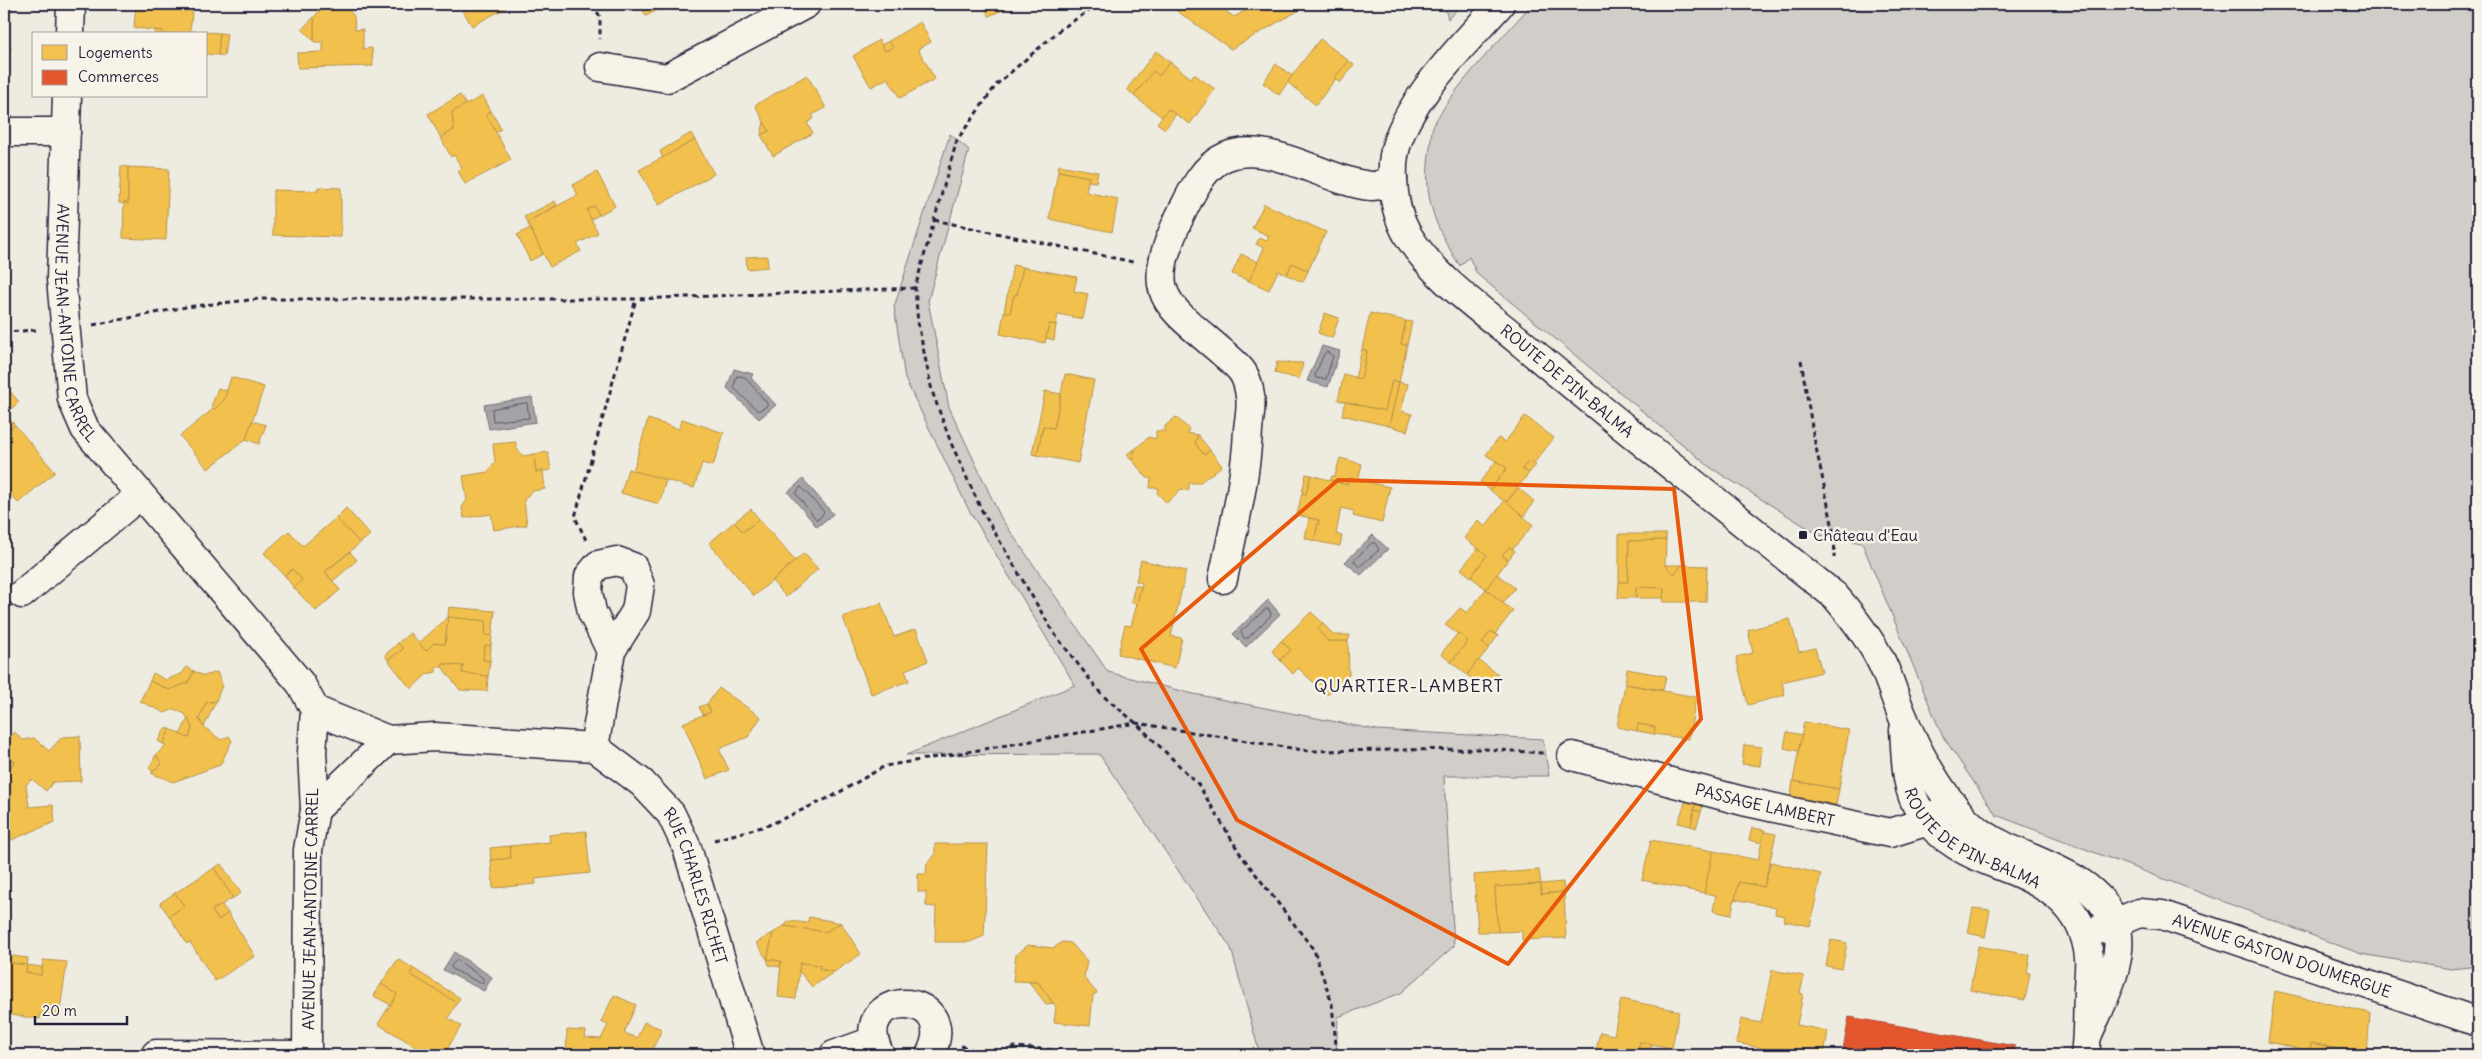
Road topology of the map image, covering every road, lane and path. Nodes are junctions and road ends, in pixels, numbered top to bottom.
1 (71, 4) edge
2 (593, 4) edge
3 (806, 4) edge
4 (1099, 4) edge
5 (1500, 4) edge
6 (70, 32) edge
7 (600, 68) joint
8 (67, 98) edge
9 (4, 132) edge
10 (66, 132) junction
11 (1393, 180) junction
12 (934, 220) junction
13 (1161, 268) junction
14 (915, 288) junction
15 (636, 299) junction
16 (66, 328) junction
17 (4, 332) edge
18 (1801, 360) dead end
19 (140, 495) junction
20 (575, 517) dead end
21 (1835, 538) dead end
22 (1223, 579) dead end
23 (22, 594) dead end
24 (611, 650) dead end
25 (315, 710) junction
26 (1903, 719) junction
27 (1136, 723) junction
28 (388, 740) junction
29 (594, 747) junction
30 (1572, 756) joint
31 (1953, 805) junction
32 (315, 810) junction
33 (1926, 820) junction
34 (687, 848) junction
35 (2114, 922) junction
36 (2085, 936) junction
37 (2478, 1022) edge
38 (2086, 1045) edge
39 (876, 1048) edge
40 (156, 1054) dead end
41 (298, 1055) edge
42 (307, 1055) edge
43 (750, 1055) edge
44 (834, 1055) edge
45 (930, 1055) edge
46 (994, 1055) edge
47 (1118, 1055) edge
48 (1337, 1055) edge

1 - 6 street
2 - 7 path
3 - 7 street
4 - 12 path
5 - 11 street, ROUTE DE PIN-BALMA
8 - 10 street, AVENUE JEAN-ANTOINE CARREL
9 - 10 street
10 - 16 street, AVENUE JEAN-ANTOINE CARREL
11 - 13 street
11 - 26 street, ROUTE DE PIN-BALMA
12 - 13 path
12 - 14 path
13 - 22 street
14 - 15 path
14 - 27 path
15 - 16 path
15 - 20 path
16 - 17 path
16 - 19 street, AVENUE JEAN-ANTOINE CARREL
18 - 21 path
19 - 23 street
19 - 25 street, AVENUE JEAN-ANTOINE CARREL
24 - 29 street
25 - 28 street
25 - 32 street, AVENUE JEAN-ANTOINE CARREL
26 - 31 street, ROUTE DE PIN-BALMA
26 - 33 street, ROUTE DE PIN-BALMA
27 - 30 path
27 - 34 path
27 - 48 path
28 - 29 street
28 - 32 street
29 - 34 street, RUE CHARLES RICHET
30 - 33 street, PASSAGE LAMBERT
31 - 33 street, PASSAGE LAMBERT
31 - 35 street, ROUTE DE PIN-BALMA
32 - 42 street, AVENUE JEAN-ANTOINE CARREL
33 - 36 street, ROUTE DE PIN-BALMA
34 - 43 street, RUE CHARLES RICHET
35 - 36 street, AVENUE GASTON DOUMERGUE
35 - 37 street, AVENUE GASTON DOUMERGUE
35 - 38 street
36 - 38 street, ROUTE DE PIN-BALMA
39 - 44 street
39 - 45 street
40 - 41 street
46 - 47 path

